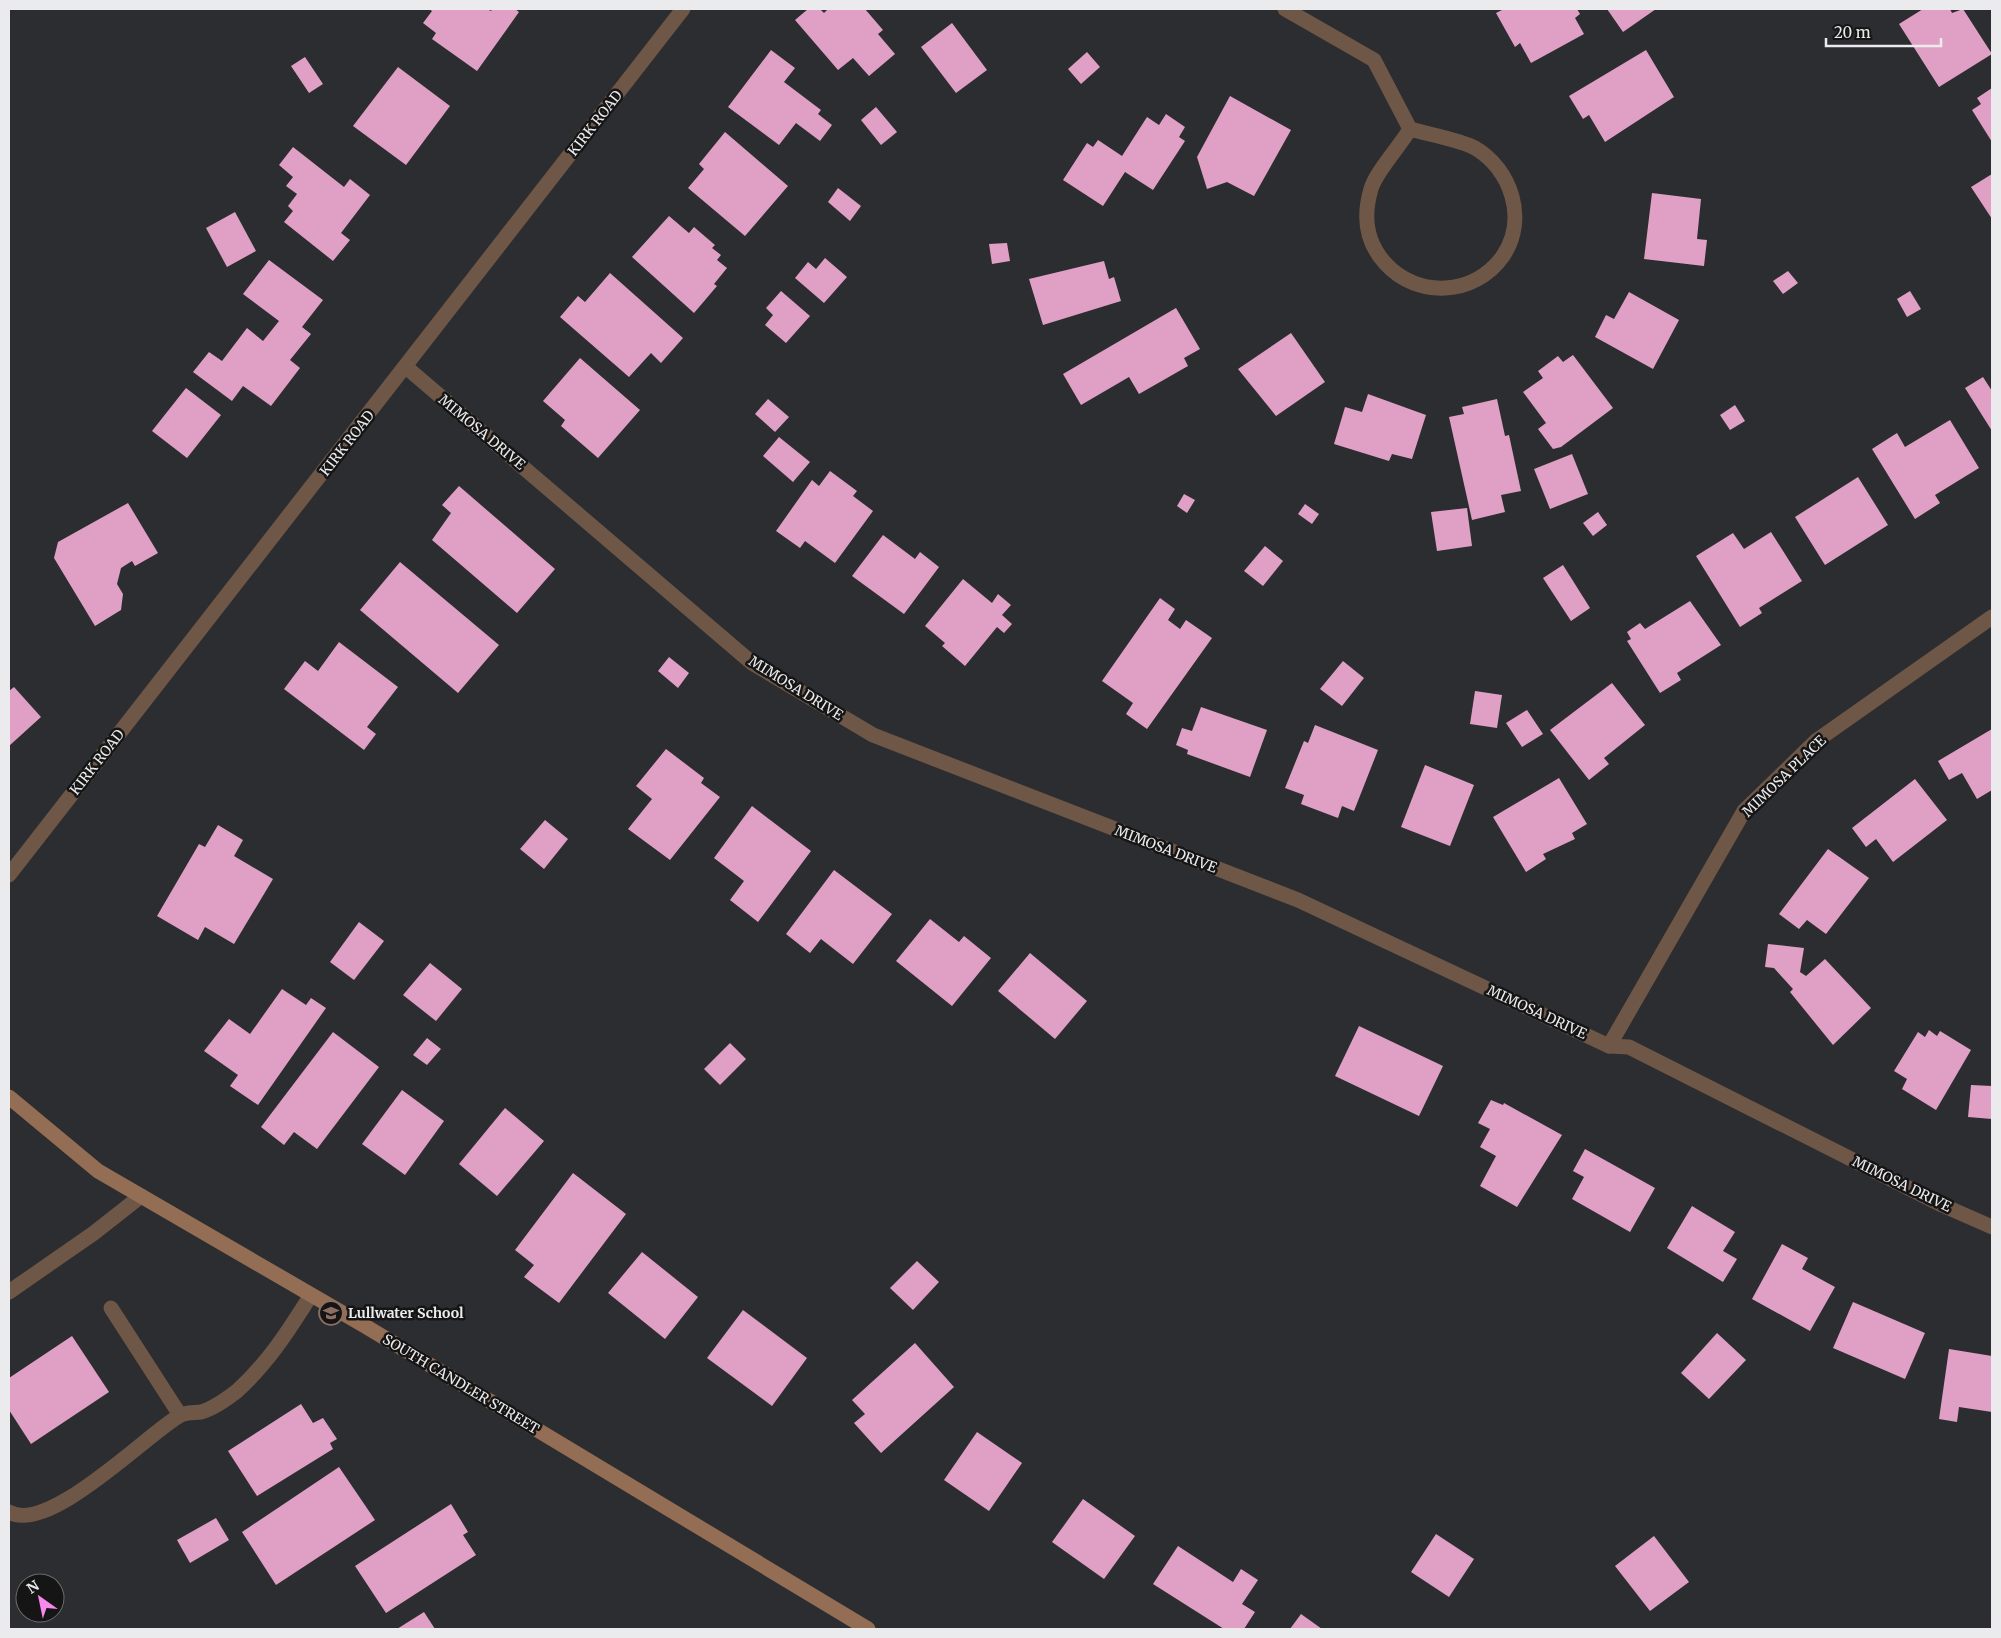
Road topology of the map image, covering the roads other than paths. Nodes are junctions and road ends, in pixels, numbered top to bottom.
1 (683, 9) edge
2 (1284, 9) edge
3 (1410, 129) junction
4 (406, 367) junction
5 (1992, 618) edge
6 (9, 875) edge
7 (1609, 1046) junction
8 (9, 1097) edge
9 (141, 1196) junction
10 (1992, 1227) edge
11 (9, 1292) edge
12 (311, 1295) junction
13 (110, 1308) dead end
14 (180, 1415) junction
15 (9, 1512) edge
16 (868, 1629) edge

1 - 4 street, KIRK ROAD
2 - 3 street
3 - 3 street
4 - 6 street, KIRK ROAD
4 - 7 street, MIMOSA DRIVE
5 - 7 street, MIMOSA PLACE
7 - 10 street, MIMOSA DRIVE
8 - 9 main road, SOUTH CANDLER STREET
9 - 11 street
9 - 12 main road, SOUTH CANDLER STREET
12 - 14 street
12 - 16 main road, SOUTH CANDLER STREET
13 - 14 street
14 - 15 street

